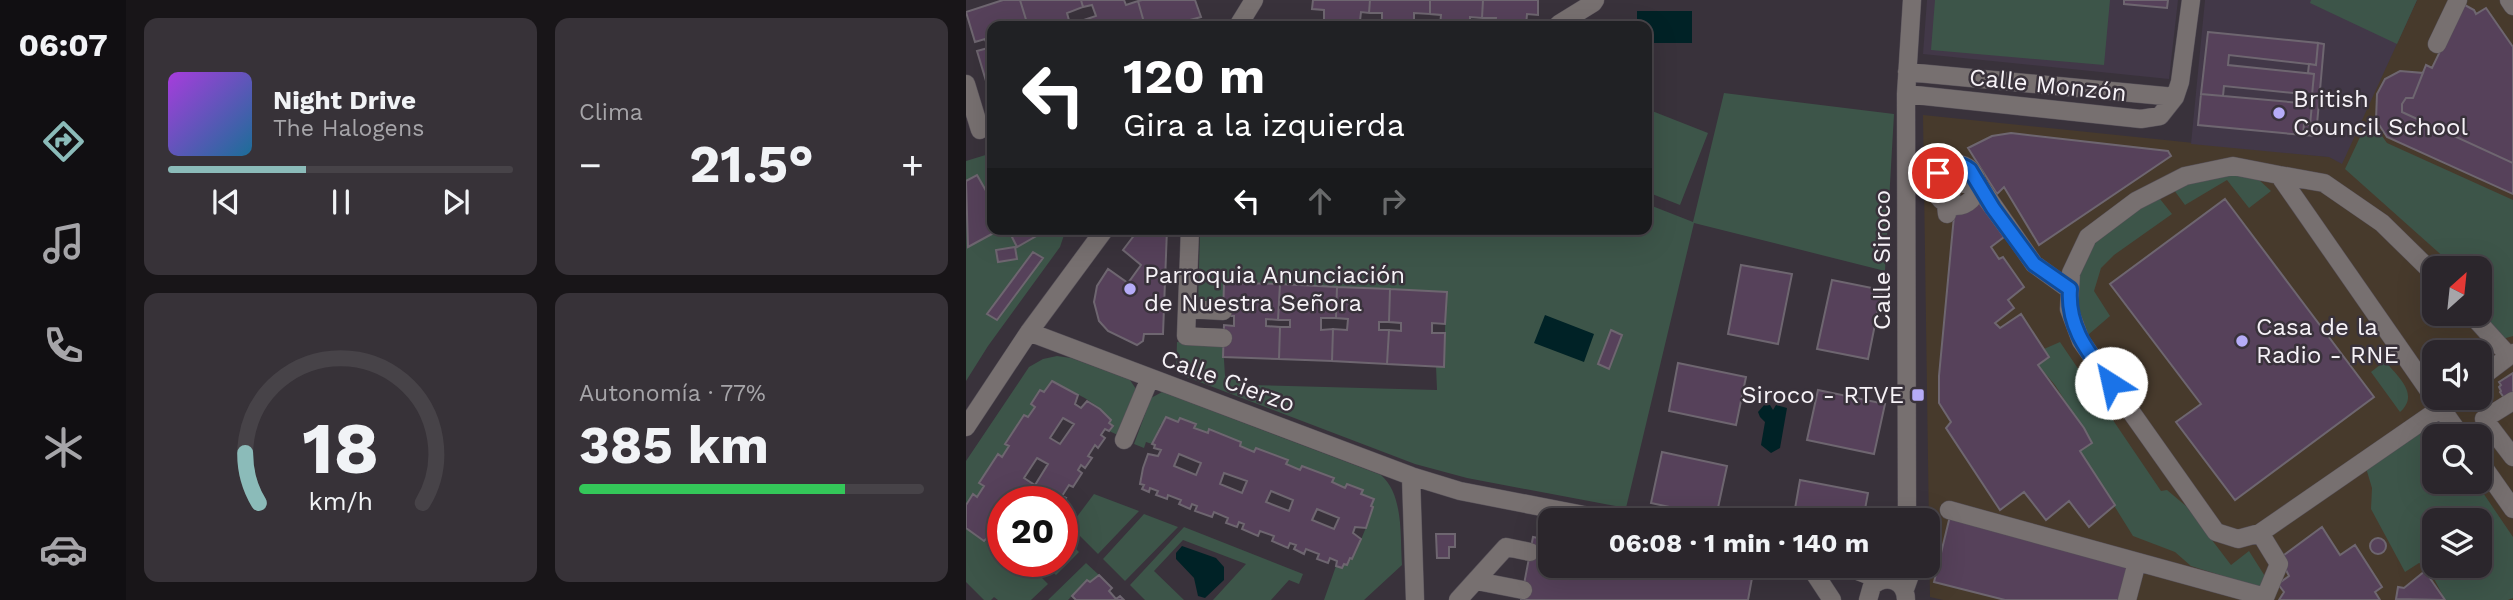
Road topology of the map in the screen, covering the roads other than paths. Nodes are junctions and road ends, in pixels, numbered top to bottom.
1 (1254, 0) edge
2 (1595, 0) edge
3 (1912, 0) edge
4 (2191, 0) edge
5 (2458, 0) edge
6 (2509, 0) edge
7 (2513, 6) edge
8 (1241, 21) edge
9 (1564, 21) edge
10 (2437, 44) dead end
11 (1907, 72) junction
12 (966, 84) edge
13 (1906, 94) junction
14 (2175, 97) junction
15 (979, 130) edge
16 (2279, 175) junction
17 (1946, 209) dead end
18 (1101, 235) edge
19 (1190, 235) edge
20 (2422, 262) edge
21 (2070, 289) junction
22 (1187, 309) junction
23 (1223, 311) dead end
24 (2483, 326) edge
25 (1029, 332) junction
26 (1223, 338) dead end
27 (2511, 355) edge
28 (2422, 367) edge
29 (2492, 369) edge
30 (1150, 378) junction
31 (2513, 401) edge
32 (2437, 410) edge
33 (966, 427) edge
34 (1124, 440) dead end
35 (2513, 457) edge
36 (1412, 476) junction
37 (2492, 479) edge
38 (1547, 508) edge
39 (1907, 508) edge
40 (2513, 509) edge
41 (1949, 510) dead end
42 (2260, 533) junction
43 (1530, 552) dead end
44 (2137, 562) junction
45 (1818, 578) edge
46 (1883, 578) edge
47 (1892, 578) edge
48 (1477, 581) junction
49 (1523, 590) dead end
50 (1906, 595) edge
51 (2265, 598) edge
52 (1415, 600) edge
53 (1458, 600) edge
54 (1832, 600) edge
55 (1868, 600) edge
56 (2127, 600) edge

1 - 8 street
2 - 9 street
3 - 11 street, Calle Siroco
4 - 14 street
5 - 10 street
6 - 7 street
11 - 13 street, Calle Siroco
11 - 14 street, Calle Monzón
12 - 15 street
13 - 14 street, Calle Monzón
13 - 39 street, Calle Siroco
16 - 20 street
16 - 21 street
16 - 28 street
17 - 21 street
18 - 25 street
19 - 22 street
21 - 42 street
22 - 23 street
22 - 26 street
24 - 27 street
25 - 30 street, Calle Cierzo
25 - 33 street
27 - 29 street
30 - 34 street
30 - 36 street, Calle Cierzo
31 - 35 street
32 - 42 street
36 - 38 street, Calle Cierzo
36 - 52 street
37 - 40 street
41 - 44 street
42 - 51 street
43 - 48 street
44 - 51 street
44 - 56 street
45 - 54 street
46 - 55 street
47 - 50 street
48 - 49 street
48 - 53 street

